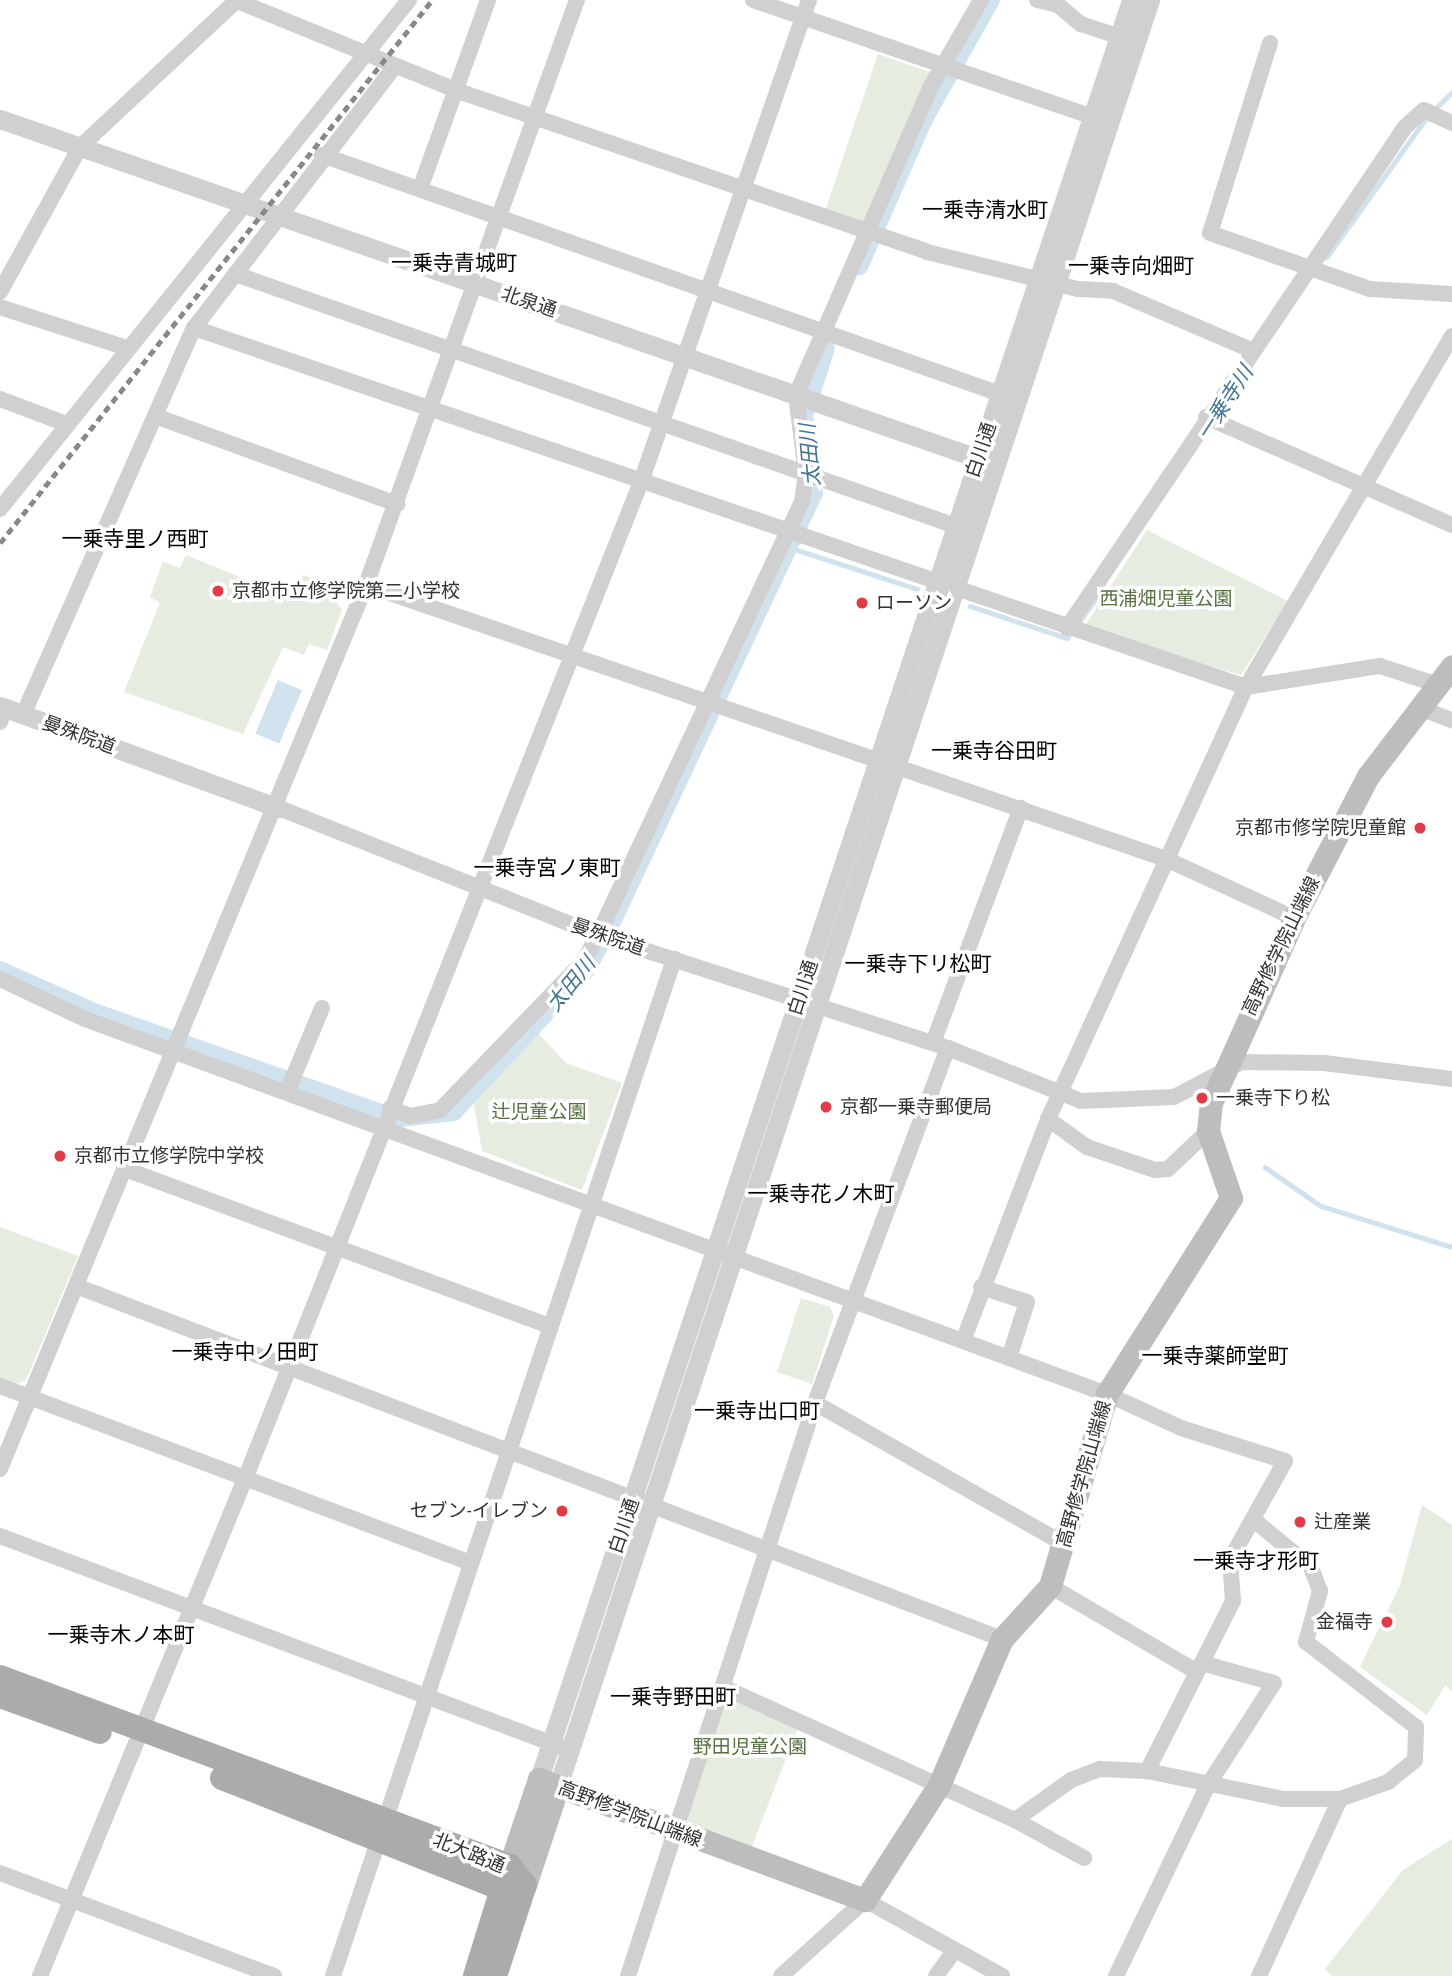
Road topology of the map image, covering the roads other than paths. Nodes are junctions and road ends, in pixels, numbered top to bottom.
1 (236, 0) edge
2 (409, 0) edge
3 (488, 0) edge
4 (578, 0) edge
5 (753, 0) edge
6 (809, 0) edge
7 (981, 0) edge
8 (1037, 0) edge
9 (1131, 0) edge
10 (1150, 0) edge
11 (803, 17) junction
12 (1128, 40) junction
13 (1270, 43) dead end
14 (365, 57) junction
15 (942, 65) junction
16 (393, 69) junction
17 (456, 90) junction
18 (534, 117) junction
19 (0, 118) edge
20 (1101, 120) junction
21 (1452, 123) edge
22 (80, 147) junction
23 (321, 155) junction
24 (420, 189) junction
25 (743, 189) junction
26 (246, 204) junction
27 (280, 216) junction
28 (500, 218) junction
29 (874, 234) junction
30 (8, 259) edge
31 (1307, 268) junction
32 (235, 274) junction
33 (1048, 281) junction
34 (478, 285) junction
35 (706, 290) junction
36 (0, 292) edge
37 (1452, 294) edge
38 (0, 307) edge
39 (194, 328) junction
40 (825, 332) junction
41 (1452, 336) edge
42 (127, 348) junction
43 (1251, 350) junction
44 (454, 354) junction
45 (684, 356) junction
46 (1009, 397) junction
47 (804, 398) junction
48 (0, 399) edge
49 (433, 412) junction
50 (155, 416) junction
51 (1206, 417) junction
52 (66, 424) junction
53 (660, 425) junction
54 (987, 462) junction
55 (812, 476) junction
56 (641, 482) junction
57 (1363, 487) junction
58 (397, 503) junction
59 (0, 509) edge
60 (1452, 525) edge
61 (956, 526) junction
62 (793, 536) junction
63 (366, 585) junction
64 (945, 587) junction
65 (1075, 631) junction
66 (571, 654) junction
67 (1452, 666) edge
68 (1438, 685) junction
69 (1246, 687) junction
70 (714, 703) junction
71 (1420, 708) junction
72 (7, 713) edge
73 (1452, 720) edge
74 (888, 763) junction
75 (279, 808) junction
76 (1021, 808) junction
77 (1166, 859) junction
78 (480, 887) junction
79 (1294, 918) junction
80 (603, 937) junction
81 (674, 959) junction
82 (0, 979) edge
83 (808, 1002) junction
84 (321, 1008) dead end
85 (180, 1041) junction
86 (941, 1046) junction
87 (1223, 1069) junction
88 (1452, 1079) edge
89 (291, 1083) junction
90 (1059, 1095) junction
91 (387, 1116) junction
92 (1048, 1119) junction
93 (1208, 1130) junction
94 (125, 1169) junction
95 (592, 1204) junction
96 (337, 1248) junction
97 (725, 1256) junction
98 (76, 1286) junction
99 (981, 1287) junction
100 (851, 1304) junction
101 (549, 1326) junction
102 (963, 1341) junction
103 (1009, 1358) junction
104 (288, 1368) junction
105 (0, 1386) edge
106 (1107, 1394) junction
107 (29, 1398) junction
108 (815, 1403) junction
109 (507, 1452) junction
110 (0, 1469) edge
111 (245, 1479) junction
112 (640, 1503) junction
113 (1255, 1521) junction
114 (0, 1536) edge
115 (1064, 1544) junction
116 (767, 1551) junction
117 (471, 1563) junction
118 (1050, 1586) junction
119 (191, 1611) junction
120 (1002, 1639) junction
121 (1200, 1667) junction
122 (0, 1676) edge
123 (725, 1688) junction
124 (0, 1696) edge
125 (428, 1698) junction
126 (138, 1738) junction
127 (560, 1747) junction
128 (1147, 1771) junction
129 (548, 1783) junction
130 (939, 1784) junction
131 (1208, 1785) junction
132 (1340, 1799) junction
133 (1015, 1820) junction
134 (384, 1832) junction
135 (676, 1832) junction
136 (1084, 1858) dead end
137 (0, 1873) edge
138 (512, 1880) junction
139 (73, 1900) junction
140 (865, 1900) junction
141 (954, 1951) junction
142 (40, 1976) edge
143 (274, 1976) edge
144 (333, 1976) edge
145 (475, 1976) edge
146 (495, 1976) edge
147 (628, 1976) edge
148 (781, 1976) edge
149 (936, 1976) edge
150 (1002, 1976) edge
151 (1116, 1976) edge
152 (1259, 1976) edge

1 - 14 street
1 - 22 street
2 - 14 street
3 - 17 street
4 - 18 street
5 - 11 street
6 - 11 street
7 - 15 street
8 - 12 street
9 - 12 street, 白川通
10 - 12 street, 白川通
11 - 15 street
11 - 25 street
12 - 20 street, 白川通
13 - 31 street
14 - 16 street
14 - 26 street
15 - 20 street
15 - 29 street
16 - 17 street
16 - 23 street
17 - 18 street
17 - 24 street
18 - 25 street
18 - 28 street
19 - 22 street, 北泉通
20 - 33 street, 白川通
21 - 31 street
22 - 26 street, 北泉通
22 - 30 street
23 - 24 street
23 - 27 street
24 - 28 street
25 - 29 street
25 - 35 street
26 - 27 street, 北泉通
26 - 42 street
27 - 32 street
27 - 34 street, 北泉通
28 - 34 street
28 - 35 street
29 - 33 street
29 - 40 street
30 - 36 street
31 - 37 street
31 - 43 street
32 - 39 street
32 - 44 street
33 - 43 street
33 - 46 street, 白川通
34 - 44 street
34 - 45 street, 北泉通
35 - 40 street
35 - 45 street
38 - 42 street
39 - 49 street
39 - 50 street
40 - 46 street
40 - 47 street
41 - 57 street
42 - 52 street
43 - 51 street
44 - 49 street
44 - 53 street
45 - 47 street, 北泉通
45 - 53 street
46 - 54 street, 白川通
47 - 54 street, 北泉通
47 - 55 street
48 - 52 street
49 - 56 street
49 - 58 street
50 - 58 street
50 - 72 street
51 - 57 street
51 - 65 street
52 - 59 street
53 - 55 street
53 - 56 street
54 - 61 street, 白川通
54 - 64 street, 白川通
55 - 61 street
55 - 62 street
56 - 62 street
56 - 66 street
57 - 60 street
57 - 69 street
58 - 63 street
61 - 64 street, 白川通
62 - 64 street
62 - 70 street
63 - 66 street
63 - 75 street
64 - 65 street
64 - 74 street, 白川通
65 - 69 street
66 - 70 street
66 - 78 street
67 - 68 main road, 高野修学院山端線
68 - 69 street
68 - 71 main road, 高野修学院山端線
69 - 77 street
70 - 74 street
70 - 80 street
71 - 73 street
71 - 79 main road, 高野修学院山端線
72 - 75 street, 曼殊院道
74 - 76 street
74 - 83 street, 白川通
75 - 78 street, 曼殊院道
75 - 85 street
76 - 77 street
76 - 86 street
77 - 79 street
77 - 90 street
78 - 80 street, 曼殊院道
78 - 91 street
79 - 87 main road, 高野修学院山端線
80 - 81 street, 曼殊院道
80 - 91 street
81 - 83 street, 曼殊院道
81 - 95 street
82 - 85 street
83 - 86 street, 曼殊院道
83 - 97 street, 白川通
84 - 89 street
85 - 89 street
85 - 94 street
86 - 90 street, 曼殊院道
86 - 100 street
87 - 88 street, 曼殊院道
87 - 90 street, 曼殊院道
87 - 93 main road, 高野修学院山端線
89 - 91 street
90 - 92 street
91 - 95 street
91 - 96 street
92 - 93 street
92 - 99 street
93 - 106 main road, 高野修学院山端線
94 - 96 street
94 - 98 street
95 - 97 street
95 - 101 street
96 - 101 street
96 - 104 street
97 - 100 street
97 - 112 street, 白川通
98 - 104 street
98 - 107 street
99 - 102 street
99 - 103 street
100 - 102 street
100 - 108 street
101 - 109 street
102 - 103 street
103 - 106 street
104 - 109 street
104 - 111 street
105 - 107 street
106 - 113 street
106 - 115 main road, 高野修学院山端線
107 - 110 street
107 - 111 street
108 - 115 street
108 - 116 street
109 - 112 street
109 - 117 street
111 - 117 street
111 - 119 street
112 - 116 street
112 - 127 street, 白川通
113 - 121 street
113 - 132 street
114 - 119 street
115 - 118 main road, 高野修学院山端線
116 - 120 street
116 - 123 street
117 - 125 street
118 - 120 main road, 高野修学院山端線
118 - 121 street
119 - 125 street
119 - 126 street
120 - 130 main road, 高野修学院山端線
121 - 128 street
121 - 131 street
122 - 126 main road, 北大路通
123 - 130 street
123 - 135 street
124 - 126 main road, 北大路通
125 - 127 street
125 - 134 street
126 - 134 main road, 北大路通
126 - 139 street
127 - 129 street, 白川通
128 - 131 street
128 - 133 street
129 - 135 main road, 高野修学院山端線
129 - 138 main road, 白川通
130 - 133 street
130 - 140 main road, 高野修学院山端線
131 - 132 street
131 - 151 street
132 - 152 street
133 - 136 street
134 - 138 main road, 北大路通
134 - 144 street
135 - 140 main road, 高野修学院山端線
135 - 147 street
137 - 139 street
138 - 145 main road, 白川通
138 - 146 main road, 白川通
139 - 142 street
139 - 143 street
140 - 141 street
140 - 148 street
141 - 149 street
141 - 150 street

